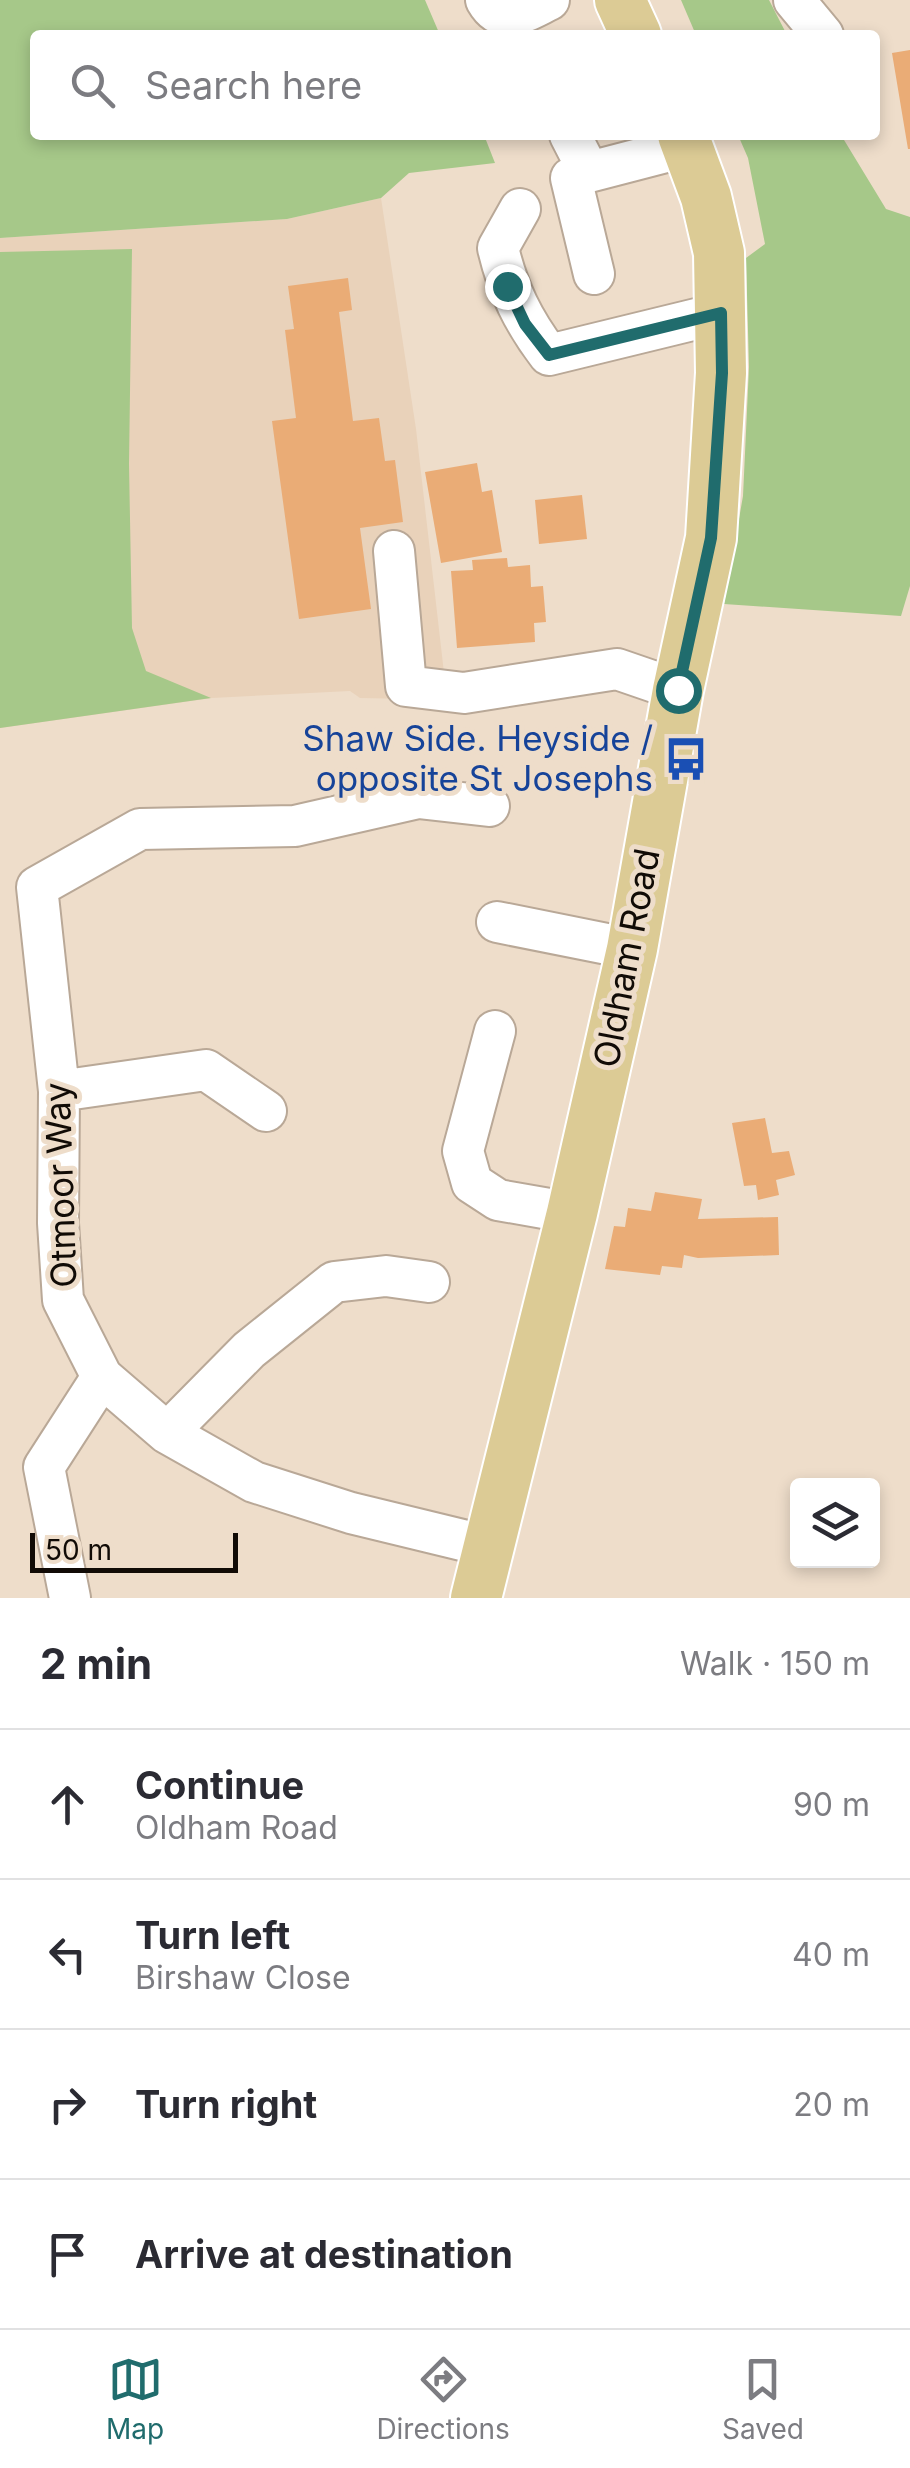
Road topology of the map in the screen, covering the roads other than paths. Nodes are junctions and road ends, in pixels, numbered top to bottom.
1 (620, 0) edge
2 (634, 30) edge
3 (573, 140) edge
4 (686, 141) edge
5 (589, 172) junction
6 (520, 210) dead end
7 (594, 274) dead end
8 (721, 313) junction
9 (394, 550) dead end
10 (678, 690) junction
11 (489, 806) dead end
12 (19, 884) edge
13 (496, 922) dead end
14 (632, 949) junction
15 (495, 1030) dead end
16 (59, 1091) junction
17 (266, 1111) dead end
18 (572, 1212) junction
19 (429, 1282) dead end
20 (102, 1377) junction
21 (166, 1433) junction
22 (492, 1547) junction
23 (70, 1598) edge
24 (476, 1598) edge

1 - 2 main road
3 - 5 street
4 - 5 street
4 - 8 main road, Oldham Road
5 - 7 street
6 - 8 street
8 - 10 main road, Oldham Road
9 - 10 street
10 - 14 main road, Oldham Road
11 - 12 street, Otmoor Way
12 - 16 street, Otmoor Way
13 - 14 street
14 - 18 main road, Oldham Road
15 - 18 street
16 - 17 street
16 - 20 street, Otmoor Way
18 - 22 main road, Oldham Road
19 - 21 street
20 - 21 street, Otmoor Way
20 - 23 street
21 - 22 street, Otmoor Way
22 - 24 main road, Oldham Road

